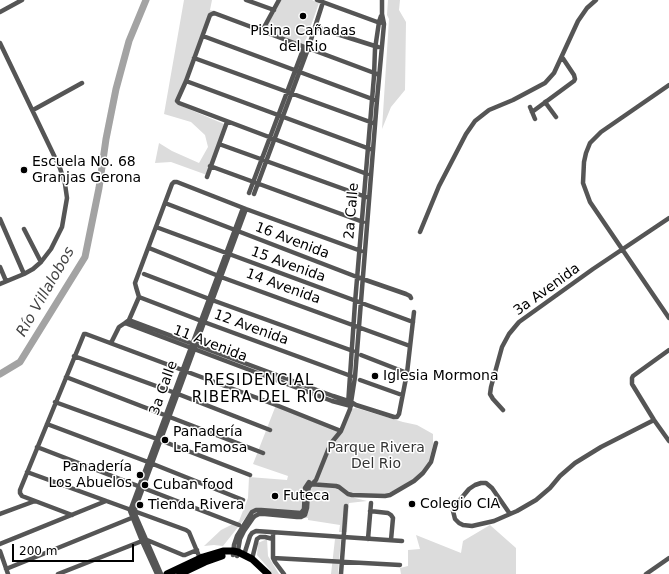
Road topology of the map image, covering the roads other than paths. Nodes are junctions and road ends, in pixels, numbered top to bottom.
1 (22, 0) edge
2 (246, 0) edge
3 (279, 0) edge
4 (316, 0) edge
5 (382, 0) edge
6 (596, 0) edge
7 (323, 2) junction
8 (274, 10) junction
9 (0, 12) edge
10 (381, 23) junction
11 (315, 27) junction
12 (262, 31) junction
13 (203, 36) junction
14 (0, 43) edge
15 (376, 46) junction
16 (306, 48) junction
17 (381, 48) junction
18 (562, 56) junction
19 (194, 58) junction
20 (297, 71) junction
21 (377, 74) junction
22 (186, 81) junction
23 (82, 83) dead end
24 (669, 85) edge
25 (289, 93) junction
26 (375, 99) junction
27 (546, 102) junction
28 (530, 107) dead end
29 (33, 110) junction
30 (532, 112) junction
31 (281, 115) junction
32 (556, 117) dead end
33 (535, 119) dead end
34 (227, 122) junction
35 (373, 123) junction
36 (272, 138) junction
37 (219, 144) junction
38 (368, 148) junction
39 (373, 150) junction
40 (264, 160) junction
41 (210, 166) junction
42 (369, 174) junction
43 (207, 177) dead end
44 (256, 183) junction
45 (251, 193) dead end
46 (364, 196) junction
47 (370, 199) junction
48 (165, 203) junction
49 (244, 208) junction
50 (669, 218) edge
51 (0, 219) edge
52 (362, 221) junction
53 (367, 224) junction
54 (156, 227) junction
55 (24, 229) dead end
56 (236, 231) junction
57 (420, 232) dead end
58 (149, 248) junction
59 (359, 250) junction
60 (622, 250) junction
61 (365, 252) junction
62 (228, 254) junction
63 (41, 262) junction
64 (0, 267) edge
65 (24, 274) junction
66 (144, 274) dead end
67 (220, 276) junction
68 (357, 277) junction
69 (363, 279) junction
70 (6, 281) junction
71 (0, 284) edge
72 (140, 297) junction
73 (411, 298) dead end
74 (211, 299) junction
75 (355, 301) junction
76 (361, 303) junction
77 (414, 312) dead end
78 (669, 318) edge
79 (127, 321) junction
80 (203, 322) junction
81 (413, 322) junction
82 (353, 324) junction
83 (359, 326) junction
84 (111, 343) junction
85 (410, 346) junction
86 (193, 347) junction
87 (669, 350) edge
88 (356, 353) junction
89 (74, 356) junction
90 (184, 371) junction
91 (407, 373) junction
92 (352, 376) junction
93 (66, 377) junction
94 (360, 380) dead end
95 (176, 394) junction
96 (402, 395) junction
97 (56, 402) junction
98 (349, 406) junction
99 (503, 410) dead end
100 (167, 416) junction
101 (654, 420) junction
102 (47, 424) junction
103 (270, 430) dead end
104 (340, 430) junction
105 (159, 440) junction
106 (669, 441) edge
107 (436, 444) dead end
108 (37, 447) junction
109 (262, 453) dead end
110 (150, 463) junction
111 (27, 472) junction
112 (250, 475) dead end
113 (309, 484) junction
114 (141, 487) junction
115 (243, 500) dead end
116 (35, 501) junction
117 (106, 501) junction
118 (371, 503) dead end
119 (346, 506) dead end
120 (370, 512) junction
121 (0, 514) edge
122 (133, 514) junction
123 (510, 514) junction
124 (72, 515) junction
125 (239, 525) dead end
126 (273, 532) junction
127 (343, 537) junction
128 (273, 539) junction
129 (368, 539) junction
130 (392, 540) junction
131 (144, 541) junction
132 (402, 541) dead end
133 (0, 544) edge
134 (196, 550) junction
135 (0, 551) edge
136 (237, 554) junction
137 (201, 556) junction
138 (274, 558) junction
139 (669, 558) edge
140 (252, 559) junction
141 (342, 562) junction
142 (400, 565) dead end
143 (7, 572) edge
144 (183, 573) edge
145 (58, 574) edge
146 (157, 574) edge
147 (161, 574) edge
148 (167, 574) edge
149 (268, 574) edge
150 (284, 574) edge
151 (341, 574) edge
152 (646, 574) edge

1 - 9 street
2 - 8 street
3 - 8 street
4 - 7 street
5 - 10 street, 2a Calle
6 - 18 street
7 - 10 street
7 - 11 street
8 - 12 street
10 - 15 street, 2a Calle
10 - 17 street, 2a Calle
11 - 15 street
11 - 16 street
12 - 13 street
12 - 16 street
13 - 19 street
13 - 20 street
14 - 29 street
15 - 17 street
15 - 21 street, 2a Calle
16 - 20 street
16 - 21 street
17 - 21 street, 2a Calle
18 - 27 street
18 - 57 street
19 - 22 street
19 - 25 street
20 - 25 street
20 - 26 street
21 - 26 street, 2a Calle
22 - 31 street
22 - 34 street
23 - 29 street
24 - 60 street
25 - 31 street
25 - 35 street
26 - 35 street, 2a Calle
27 - 30 street
27 - 32 street
28 - 30 street
29 - 63 street
30 - 33 street
31 - 36 street
31 - 38 street
34 - 36 street
34 - 37 street
35 - 38 street, 2a Calle
35 - 39 street, 2a Calle
36 - 40 street
36 - 42 street
37 - 40 street
37 - 41 street
38 - 39 street
38 - 42 street, 2a Calle
39 - 42 street, 2a Calle
40 - 44 street
40 - 46 street
41 - 43 street
41 - 44 street
42 - 46 street, 2a Calle
42 - 47 street, 2a Calle
44 - 45 street
44 - 52 street
46 - 47 street
46 - 52 street, 2a Calle
47 - 53 street, 2a Calle
48 - 49 street
48 - 54 street
48 - 56 street, 16 Avenida
49 - 56 street, 3a Calle
49 - 59 street
50 - 60 street, 3a Avenida
51 - 65 street
52 - 53 street
52 - 59 street, 2a Calle
53 - 61 street, 2a Calle
54 - 58 street
54 - 62 street, 15 Avenida
55 - 63 street
56 - 62 street, 3a Calle
56 - 68 street, 16 Avenida
58 - 67 street, 14 Avenida
58 - 72 street
59 - 61 street
59 - 68 street, 2a Calle
60 - 78 street
60 - 99 street, 3a Avenida
61 - 69 street, 2a Calle
62 - 67 street, 3a Calle
62 - 75 street, 15 Avenida
63 - 65 street
64 - 70 street
65 - 70 street
66 - 74 street
67 - 74 street, 3a Calle
67 - 82 street, 14 Avenida
68 - 69 street, 16 Avenida
68 - 75 street, 2a Calle
69 - 73 street, 16 Avenida
69 - 76 street, 2a Calle
70 - 71 street
72 - 79 street
72 - 80 street, 12 Avenida
74 - 80 street, 3a Calle
74 - 88 street
75 - 76 street, 15 Avenida
75 - 82 street, 2a Calle
76 - 81 street, 15 Avenida
76 - 83 street, 2a Calle
77 - 81 street
79 - 84 street
79 - 86 street, 11 Avenida
80 - 86 street, 3a Calle
80 - 92 street, 12 Avenida
81 - 85 street
82 - 83 street, 14 Avenida
82 - 88 street, 2a Calle
83 - 85 street, 14 Avenida
83 - 88 street, 2a Calle
84 - 89 street
84 - 90 street
85 - 91 street
86 - 90 street, 3a Calle
86 - 98 street, 11 Avenida
87 - 101 street
88 - 91 street
88 - 92 street, 2a Calle
89 - 93 street
89 - 95 street
90 - 95 street, 3a Calle
90 - 104 street
91 - 96 street
92 - 98 street, 2a Calle
93 - 97 street
93 - 100 street
94 - 96 street
95 - 100 street, 3a Calle
95 - 103 street
96 - 98 street, 11 Avenida
97 - 102 street
97 - 105 street
98 - 104 street, 2a Calle
100 - 105 street, 3a Calle
100 - 109 street
101 - 106 street
101 - 123 street
102 - 108 street
102 - 110 street
104 - 113 street, 2a Calle
105 - 110 street, 3a Calle
105 - 112 street
107 - 113 street
108 - 111 street
108 - 114 street
110 - 114 street, 3a Calle
110 - 115 street
111 - 116 street
111 - 117 street
113 - 136 street
114 - 122 street, 3a Calle
114 - 125 street
116 - 121 street
116 - 124 street
117 - 122 street
117 - 124 street
118 - 120 street
119 - 127 street
120 - 129 street
120 - 130 street
122 - 131 street
122 - 134 street
122 - 143 street
123 - 123 street
124 - 133 street
126 - 127 street
126 - 128 street
126 - 136 street
127 - 129 street
127 - 141 street
128 - 138 street
128 - 140 street
129 - 130 street
130 - 132 street
131 - 134 street
131 - 145 street
131 - 146 street
131 - 147 street
134 - 137 street
135 - 143 street
136 - 137 main road
136 - 140 main road
136 - 144 main road
137 - 144 main road
137 - 147 street
137 - 148 main road
138 - 141 street
138 - 150 street
139 - 152 street
140 - 149 main road
141 - 142 street
141 - 151 street

